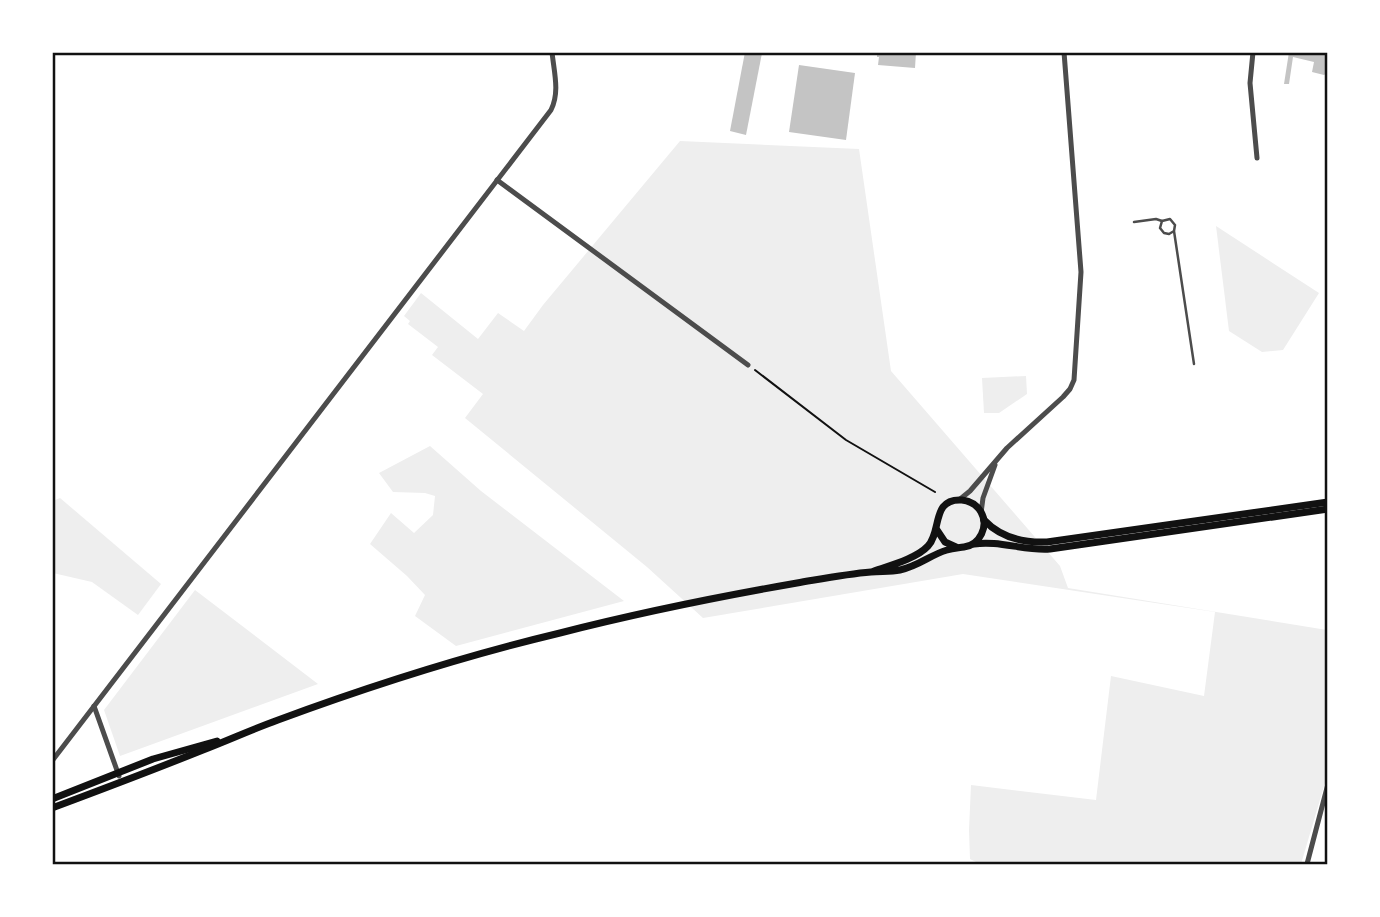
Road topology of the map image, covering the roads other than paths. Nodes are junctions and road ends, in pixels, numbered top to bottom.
1 (552, 52) edge
2 (1064, 52) edge
3 (1253, 52) edge
4 (1257, 158) dead end
5 (497, 180) junction
6 (1134, 222) dead end
7 (1162, 222) junction
8 (1174, 231) junction
9 (1194, 364) dead end
10 (748, 365) road end
11 (998, 459) junction
12 (959, 500) junction
13 (1328, 502) edge
14 (1328, 509) edge
15 (983, 516) junction
16 (937, 530) junction
17 (973, 544) junction
18 (956, 547) junction
19 (871, 572) junction
20 (94, 706) junction
21 (242, 734) junction
22 (52, 761) edge
23 (118, 773) junction
24 (122, 782) junction
25 (1328, 785) edge
26 (52, 799) edge
27 (52, 808) edge
28 (1307, 864) edge

1 - 5 street
2 - 11 street
3 - 4 street
5 - 10 street
5 - 20 street
6 - 7 lane
7 - 8 lane
7 - 8 lane
8 - 9 lane
11 - 12 street
11 - 15 street
12 - 15 main road
12 - 16 main road
13 - 15 main road
14 - 17 main road
15 - 17 main road
16 - 18 main road
16 - 19 main road
17 - 18 main road
18 - 19 main road
19 - 21 main road
20 - 22 street
20 - 23 street
21 - 23 main road
21 - 24 main road
23 - 24 street
23 - 26 main road
24 - 27 main road
25 - 28 street

